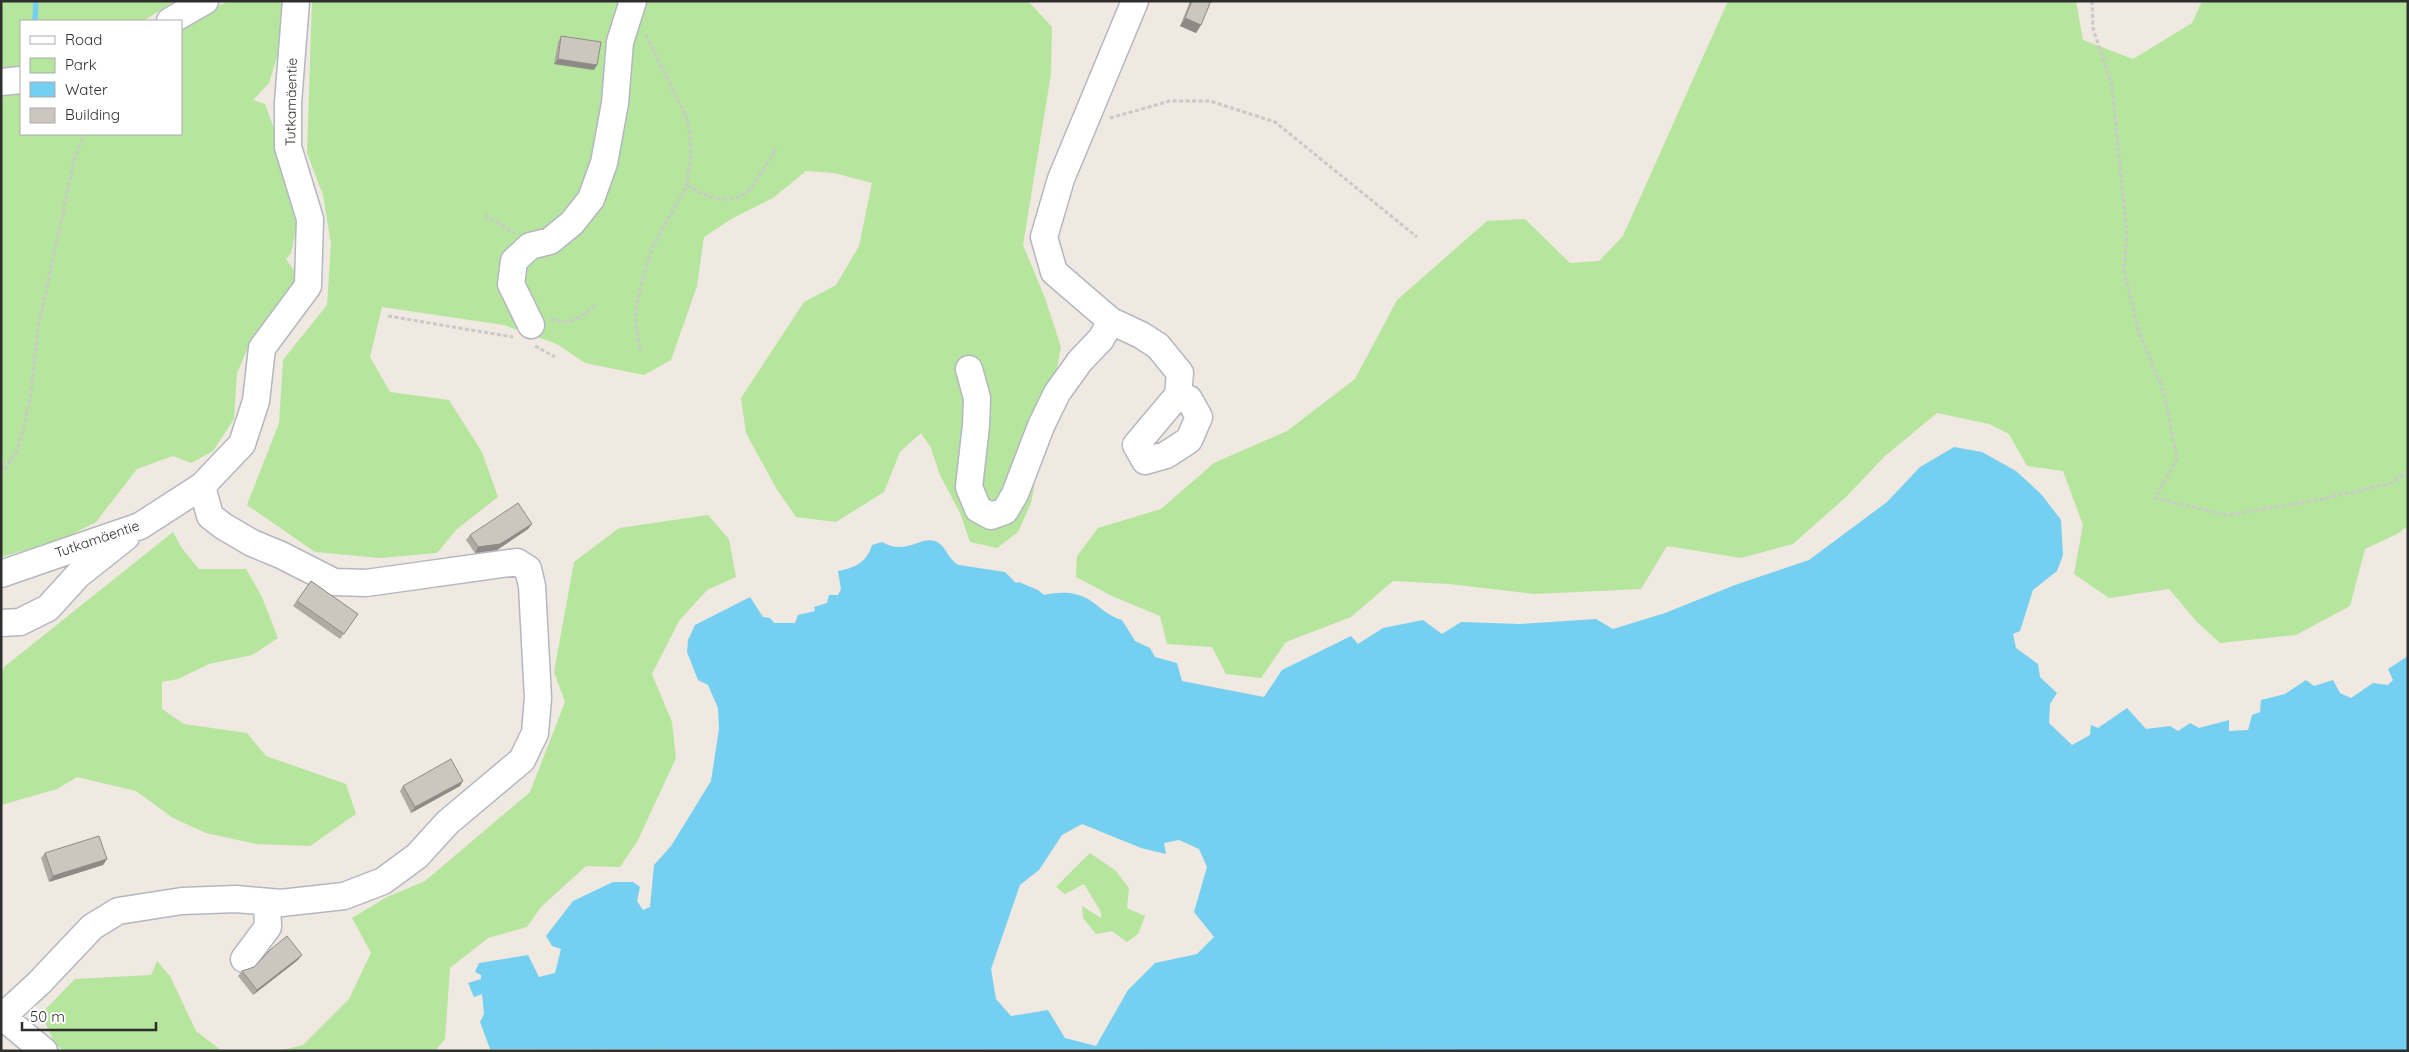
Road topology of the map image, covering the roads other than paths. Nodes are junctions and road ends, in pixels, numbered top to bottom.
1 (205, 1) edge
2 (296, 1) edge
3 (632, 1) edge
4 (1135, 1) edge
5 (172, 20) edge
6 (20, 80) edge
7 (1, 82) edge
8 (526, 318) road end
9 (1111, 320) junction
10 (969, 369) dead end
11 (1178, 395) dead end
12 (202, 486) junction
13 (140, 526) junction
14 (1, 574) edge
15 (1, 623) edge
16 (267, 902) junction
17 (244, 959) dead end
18 (2, 1016) edge
19 (14, 1051) edge
20 (44, 1051) edge

1 - 5 street
2 - 12 street, Tutkamäentie
3 - 8 street
4 - 9 street
6 - 7 street
9 - 10 street
9 - 11 street
12 - 13 street, Tutkamäentie
12 - 16 street
13 - 14 street, Tutkamäentie
13 - 15 street
16 - 17 street
16 - 18 street
18 - 19 street
18 - 20 street

